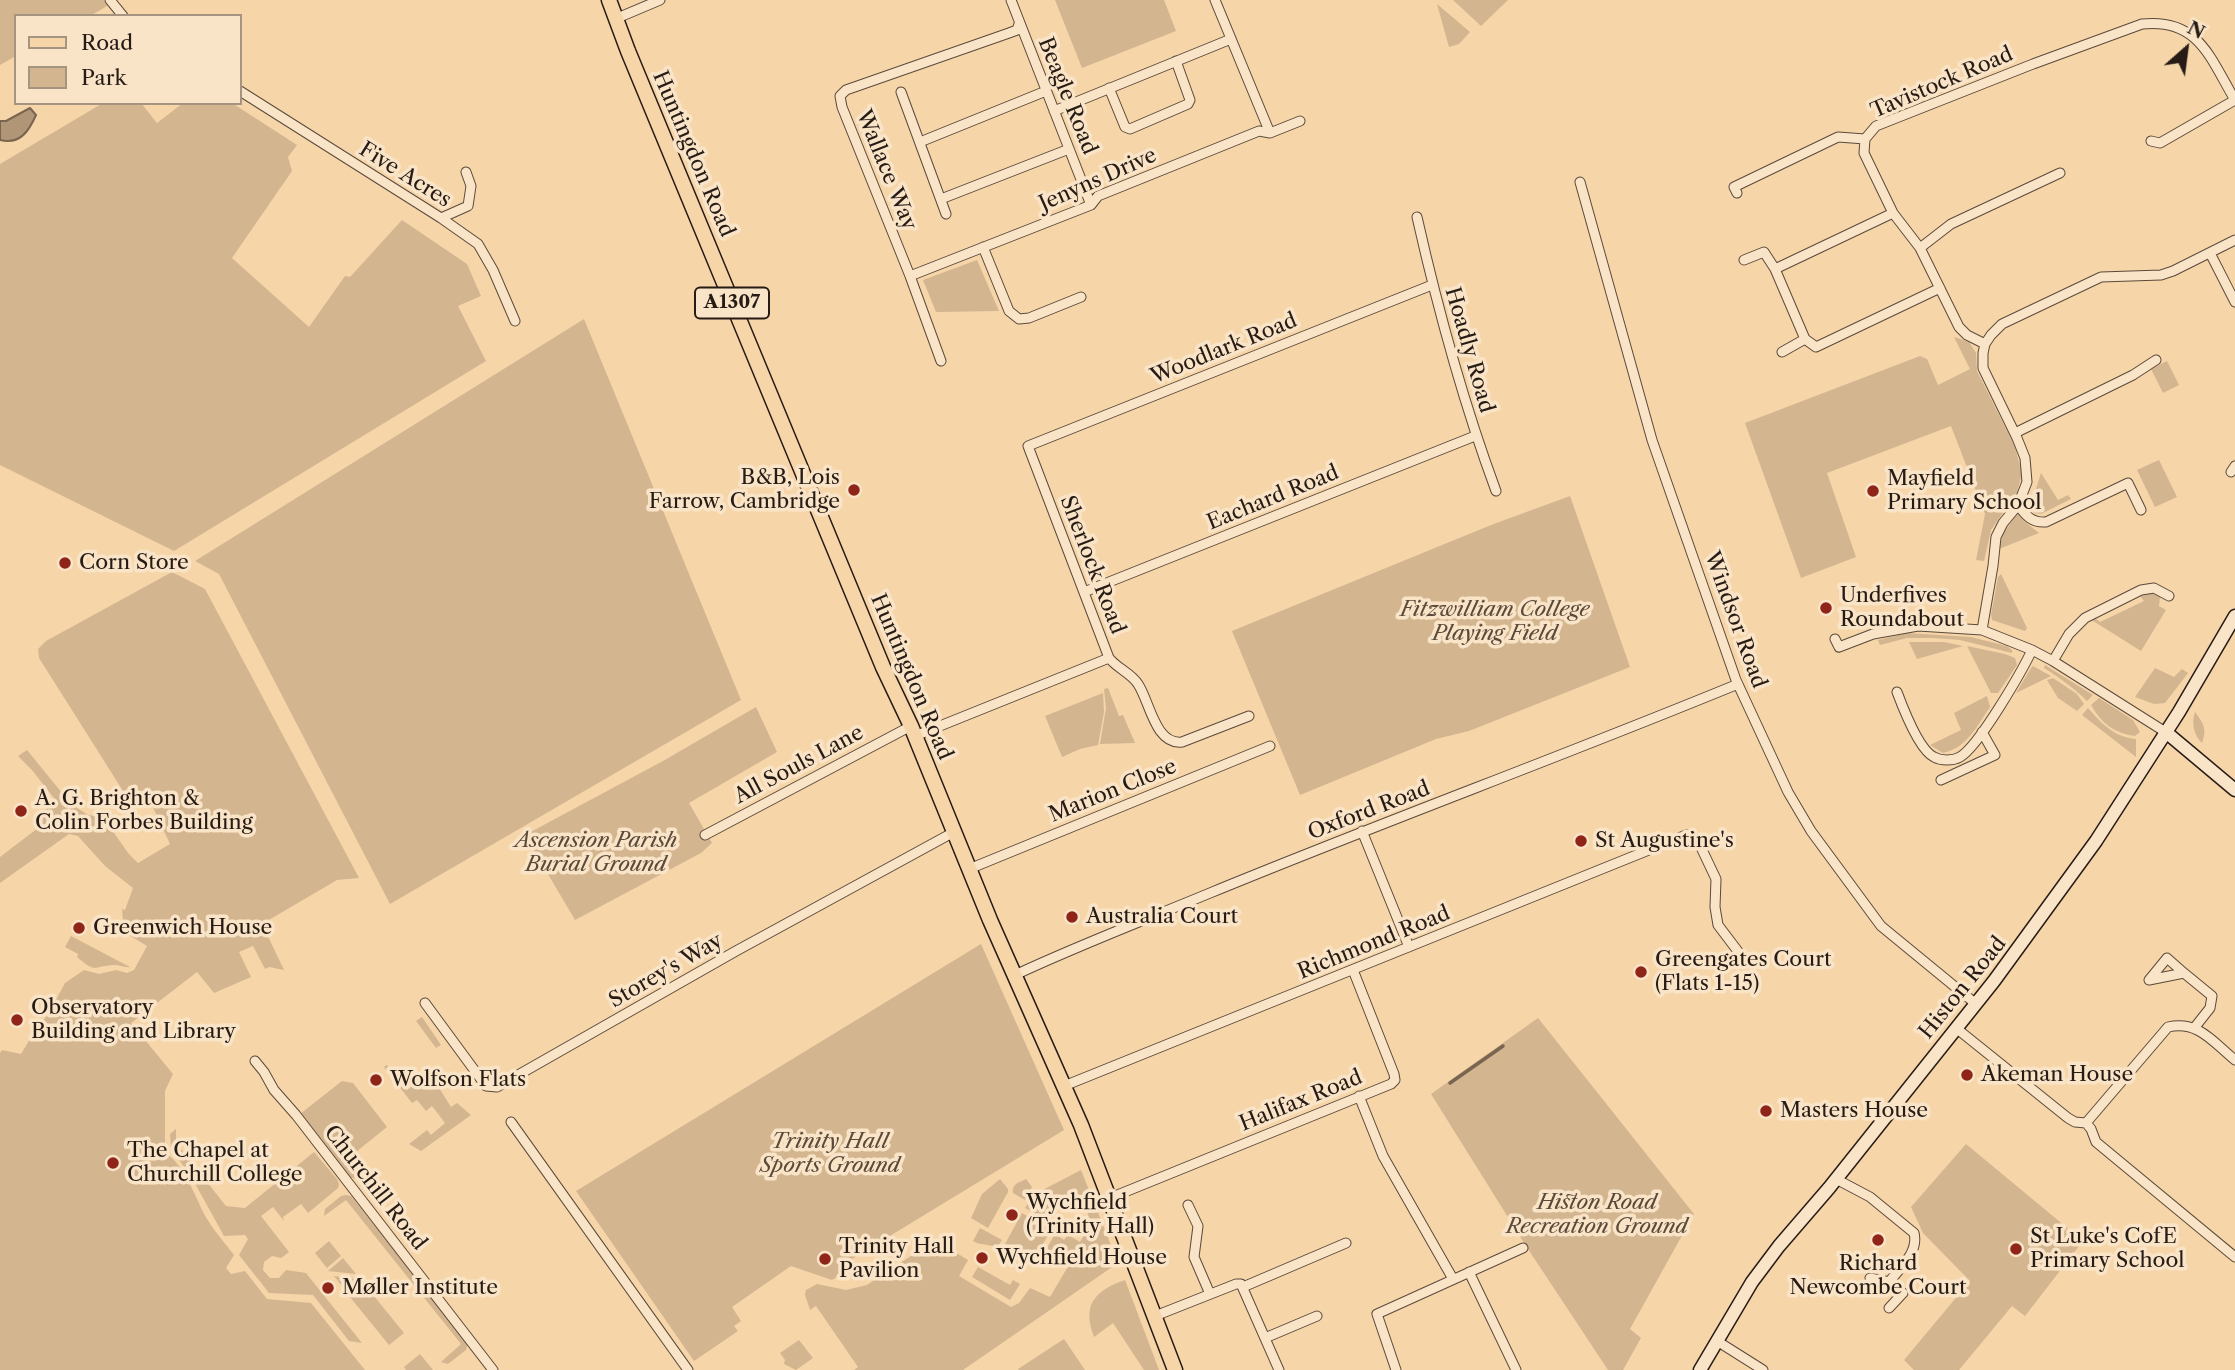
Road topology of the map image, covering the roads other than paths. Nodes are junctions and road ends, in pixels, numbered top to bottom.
1 (110, 0) edge
2 (609, 0) edge
3 (660, 0) edge
4 (1011, 0) edge
5 (1215, 0) edge
6 (121, 14) edge
7 (615, 19) junction
8 (1019, 24) junction
9 (1231, 39) junction
10 (1176, 61) junction
11 (1110, 88) junction
12 (901, 92) dead end
13 (1046, 92) junction
14 (242, 93) edge
15 (2235, 100) edge
16 (1054, 111) junction
17 (1300, 121) dead end
18 (1270, 133) junction
19 (1865, 139) junction
20 (2151, 141) dead end
21 (920, 142) junction
22 (1069, 149) junction
23 (466, 172) dead end
24 (2060, 173) dead end
25 (1580, 182) dead end
26 (1737, 193) dead end
27 (941, 200) junction
28 (1091, 205) junction
29 (1893, 213) junction
30 (946, 214) dead end
31 (1417, 217) dead end
32 (441, 218) junction
33 (2235, 240) edge
34 (983, 247) junction
35 (1920, 248) junction
36 (2210, 253) junction
37 (1744, 260) dead end
38 (1775, 269) junction
39 (910, 276) junction
40 (1433, 285) junction
41 (1940, 288) junction
42 (1081, 297) dead end
43 (2235, 302) edge
44 (515, 321) dead end
45 (1805, 339) junction
46 (1985, 344) junction
47 (1782, 352) dead end
48 (2156, 360) dead end
49 (941, 361) dead end
50 (2015, 433) junction
51 (1475, 436) junction
52 (1027, 446) joint
53 (1496, 491) dead end
54 (2018, 505) junction
55 (2141, 510) dead end
56 (1084, 592) junction
57 (2169, 596) dead end
58 (2235, 616) edge
59 (1982, 631) junction
60 (1835, 639) dead end
61 (2032, 650) junction
62 (1110, 658) junction
63 (2053, 660) junction
64 (1738, 684) junction
65 (1897, 692) dead end
66 (1249, 716) dead end
67 (913, 731) junction
68 (1982, 732) junction
69 (2166, 733) junction
70 (1270, 746) dead end
71 (1941, 779) dead end
72 (2235, 790) edge
73 (1362, 831) junction
74 (954, 832) junction
75 (705, 835) dead end
76 (969, 869) junction
77 (1409, 947) junction
78 (1743, 958) dead end
79 (1353, 970) junction
80 (2184, 973) dead end
81 (1014, 975) junction
82 (425, 1003) dead end
83 (1976, 1004) junction
84 (2195, 1027) junction
85 (1956, 1028) junction
86 (2235, 1060) edge
87 (255, 1061) dead end
88 (1064, 1086) junction
89 (1359, 1097) junction
90 (511, 1122) dead end
91 (2086, 1123) junction
92 (1836, 1179) junction
93 (1110, 1198) junction
94 (1188, 1205) dead end
95 (1346, 1243) dead end
96 (1523, 1248) dead end
97 (2235, 1258) edge
98 (1469, 1272) junction
99 (1870, 1278) dead end
100 (1453, 1279) junction
101 (1889, 1282) junction
102 (1240, 1285) junction
103 (1210, 1294) junction
104 (1889, 1308) dead end
105 (1155, 1316) junction
106 (1317, 1316) dead end
107 (1265, 1338) junction
108 (1717, 1341) junction
109 (493, 1370) edge
110 (688, 1370) edge
111 (1175, 1370) edge
112 (1279, 1370) edge
113 (1396, 1370) edge
114 (1516, 1370) edge
115 (1700, 1370) edge
116 (1763, 1370) edge

1 - 6 street
2 - 7 main road, Huntingdon Road / A1307
3 - 7 street
4 - 8 street, Beagle Road
5 - 9 street
7 - 67 main road, Huntingdon Road / A1307
8 - 13 street, Beagle Road
8 - 39 street, Wallace Way
9 - 10 street
9 - 18 street
10 - 11 street
10 - 11 street
11 - 16 street
12 - 21 street
13 - 16 street, Beagle Road
13 - 21 street
14 - 32 street, Five Acres
15 - 19 street, Tavistock Road
15 - 20 street
16 - 22 street, Beagle Road
17 - 18 street, Jenyns Drive
18 - 28 street, Jenyns Drive
19 - 26 street
19 - 29 street, Tavistock Road
21 - 27 street
22 - 27 street
22 - 28 street, Beagle Road
23 - 32 street
24 - 35 street
25 - 64 street, Windsor Road
27 - 30 street
28 - 34 street, Jenyns Drive
29 - 35 street, Tavistock Road
29 - 38 street
31 - 40 street, Hoadly Road
32 - 44 street, Five Acres
33 - 36 street
34 - 39 street, Jenyns Drive
34 - 42 street
35 - 41 street, Tavistock Road
36 - 43 street
36 - 46 street
37 - 38 street
38 - 45 street
39 - 49 street, Wallace Way
40 - 51 street, Hoadly Road
40 - 52 street, Woodlark Road
41 - 45 street
41 - 46 street, Tavistock Road
45 - 47 street
46 - 50 street
48 - 50 street
50 - 54 street
51 - 53 street, Hoadly Road
51 - 56 street, Eachard Road
52 - 56 street, Sherlock Road
54 - 55 street
54 - 59 street
56 - 62 street, Sherlock Road
57 - 63 street
58 - 69 main road, Histon Road
59 - 60 street
59 - 61 street
61 - 63 street
61 - 68 street
62 - 66 street
62 - 67 street, Sherlock Road
63 - 69 street
64 - 73 street, Oxford Road
64 - 83 street, Windsor Road
65 - 68 street
67 - 74 main road, Huntingdon Road / A1307
67 - 75 street, All Souls Lane
68 - 71 street
69 - 72 main road
69 - 83 main road, Histon Road
70 - 76 street, Marion Close
73 - 77 street
73 - 81 street, Oxford Road
74 - 76 main road, Huntingdon Road / A1307
74 - 82 street, Storey's Way
76 - 81 main road, Huntingdon Road / A1307
77 - 78 street, Richmond Road
77 - 79 street, Richmond Road
79 - 88 street, Richmond Road
79 - 89 street, Halifax Road
80 - 84 street
81 - 88 main road, Huntingdon Road / A1307
83 - 85 main road, Histon Road
84 - 86 street
84 - 91 street
85 - 91 street
85 - 92 main road, Histon Road
87 - 109 street, Churchill Road
88 - 93 main road, Huntingdon Road / A1307
89 - 93 street, Halifax Road
89 - 100 street
90 - 110 street
91 - 97 street
92 - 101 street
92 - 108 main road, Histon Road
93 - 105 main road, Huntingdon Road / A1307
94 - 103 street
95 - 102 street
96 - 98 street
98 - 100 street
98 - 114 street
99 - 101 street
100 - 113 street
101 - 104 street
102 - 103 street
102 - 107 street
103 - 105 street
105 - 111 main road, Huntingdon Road / A1307
106 - 107 street
107 - 112 street
108 - 115 main road, Histon Road
108 - 116 street

